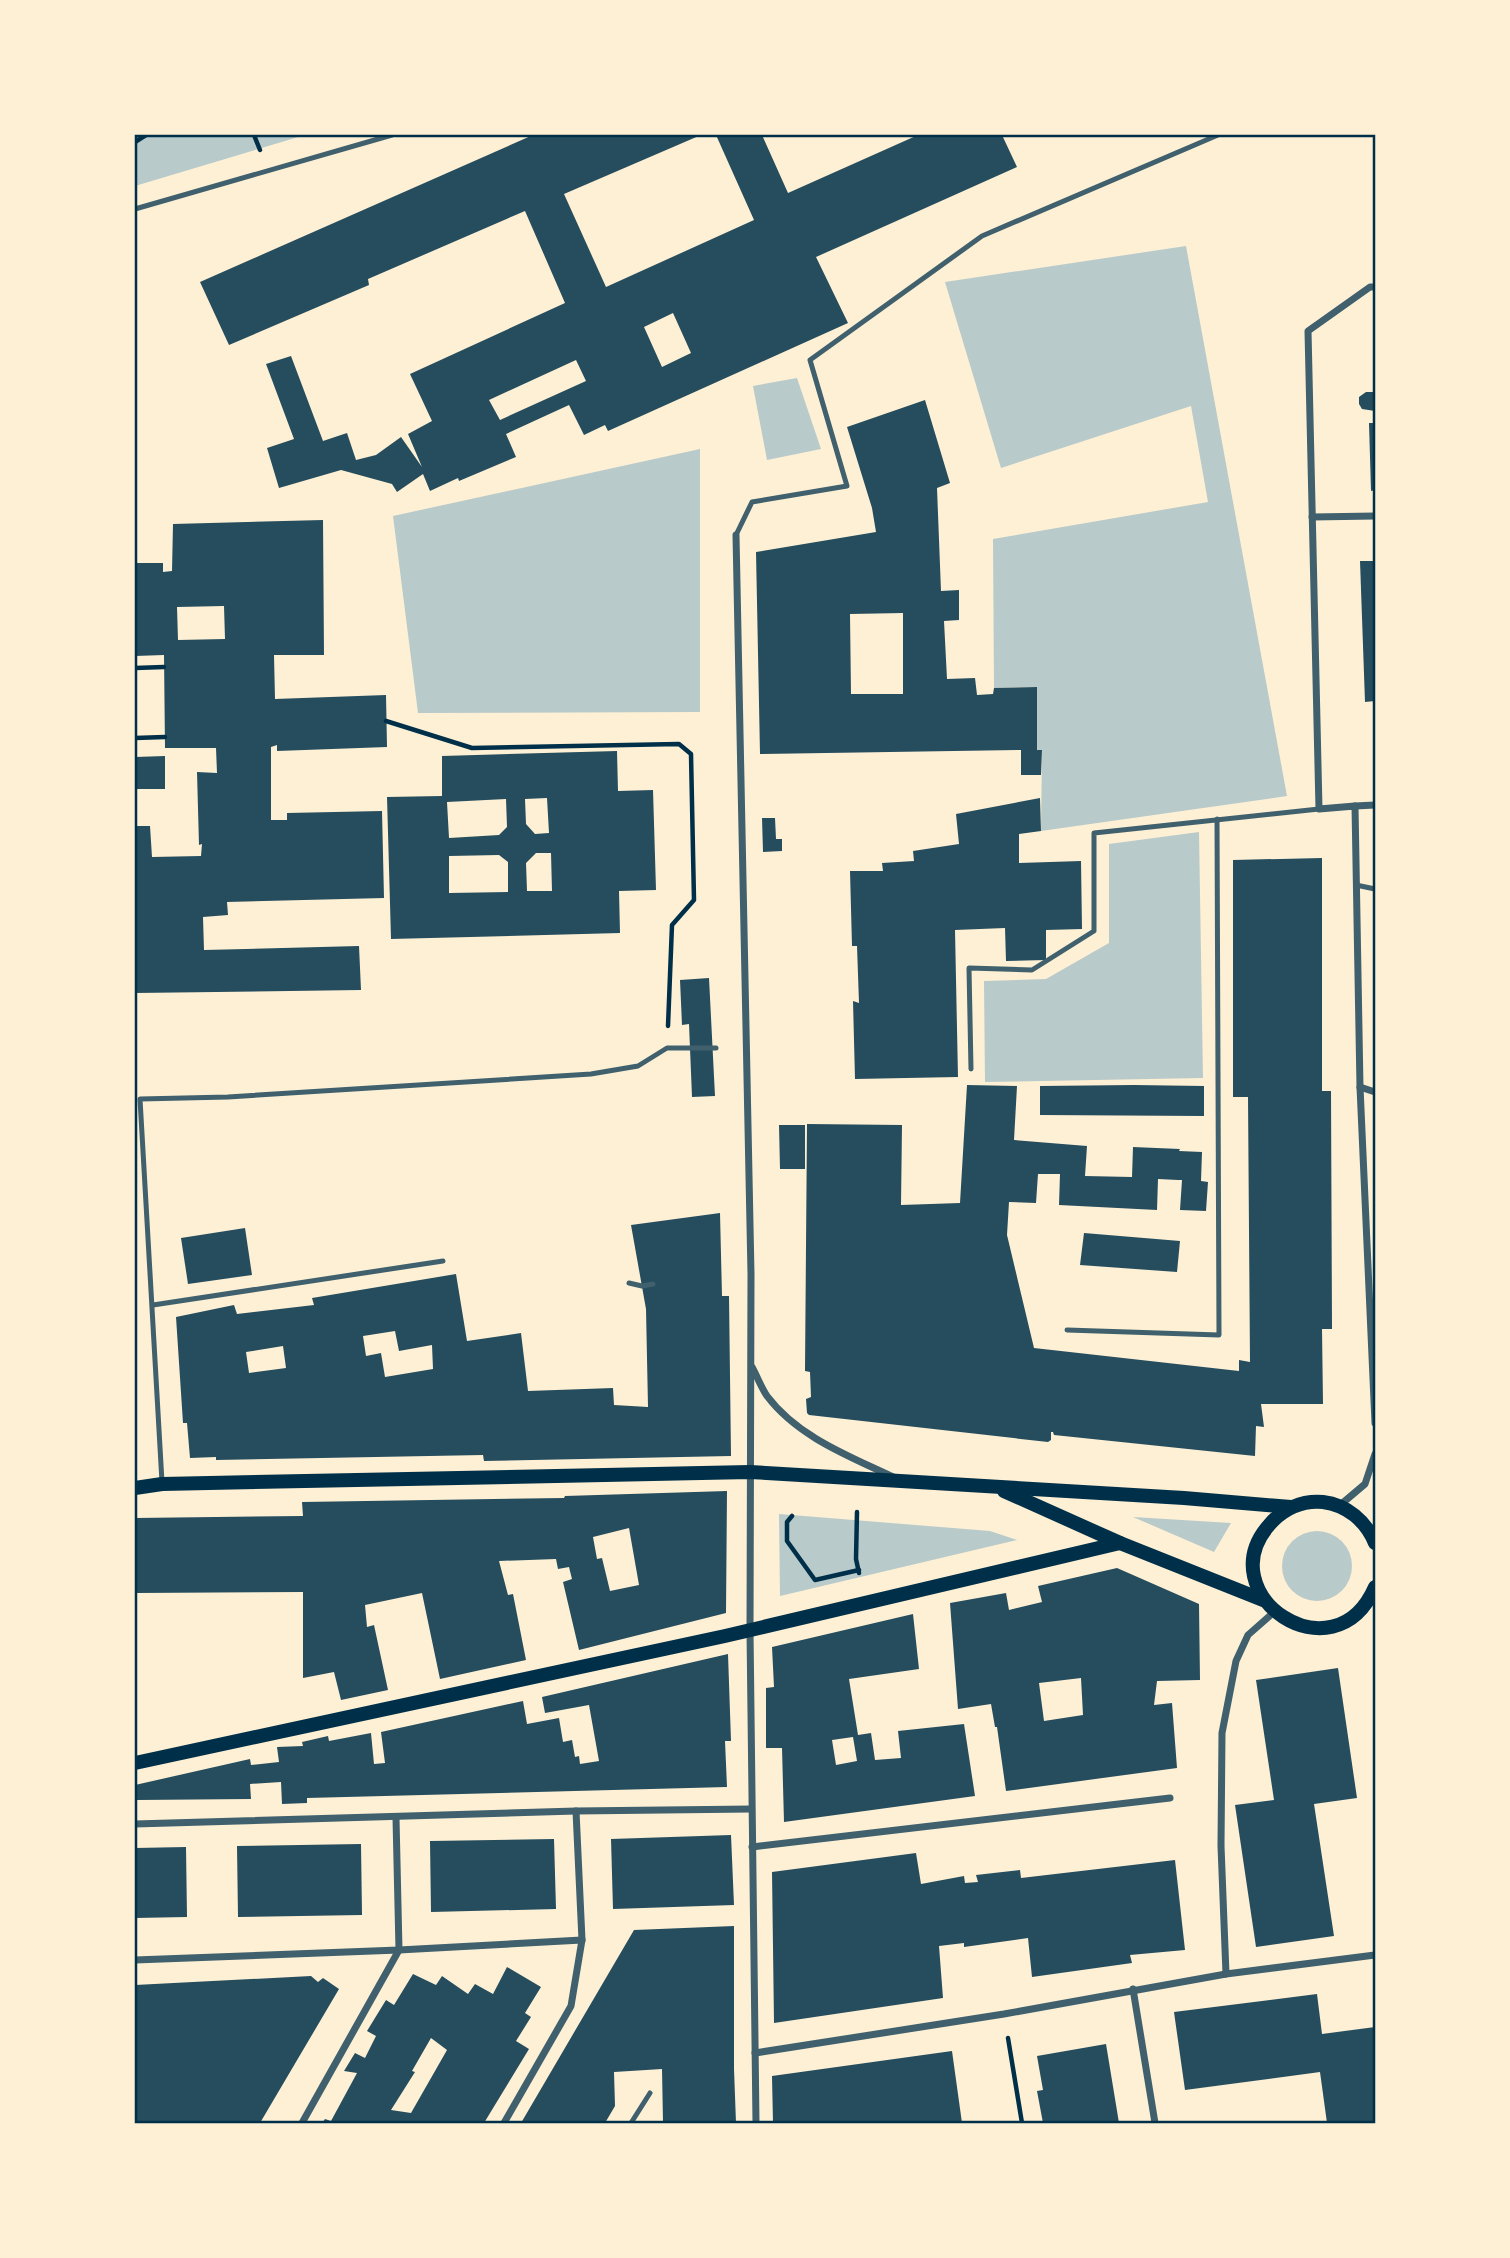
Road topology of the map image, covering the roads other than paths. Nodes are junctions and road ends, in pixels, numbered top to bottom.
1 (393, 135) edge
2 (1218, 135) edge
3 (135, 209) edge
4 (1373, 287) edge
5 (1375, 516) edge
6 (1312, 517) junction
7 (736, 535) joint
8 (1375, 805) edge
9 (1355, 806) junction
10 (1319, 809) junction
11 (1217, 819) junction
12 (1356, 885) junction
13 (1375, 889) edge
14 (716, 1048) dead end
15 (971, 1069) dead end
16 (1360, 1087) junction
17 (1375, 1091) edge
18 (443, 1261) dead end
19 (629, 1283) dead end
20 (653, 1284) dead end
21 (153, 1305) junction
22 (1373, 1307) edge
23 (1067, 1329) dead end
24 (751, 1367) junction
25 (1375, 1423) edge
26 (1375, 1454) edge
27 (750, 1472) junction
28 (901, 1481) junction
29 (162, 1484) junction
30 (996, 1487) junction
31 (135, 1488) edge
32 (1339, 1506) junction
33 (1292, 1507) junction
34 (1369, 1522) edge
35 (1121, 1543) junction
36 (1375, 1543) edge
37 (1374, 1597) edge
38 (1264, 1600) junction
39 (1274, 1612) junction
40 (750, 1630) junction
41 (135, 1763) edge
42 (1170, 1798) dead end
43 (751, 1809) junction
44 (576, 1811) junction
45 (396, 1818) junction
46 (135, 1824) edge
47 (752, 1847) junction
48 (582, 1940) junction
49 (399, 1950) junction
50 (1375, 1955) edge
51 (135, 1960) edge
52 (1226, 1974) junction
53 (1133, 1989) junction
54 (755, 2053) junction
55 (650, 2093) dead end
56 (302, 2123) edge
57 (504, 2123) edge
58 (631, 2123) edge
59 (755, 2123) edge
60 (1156, 2123) edge

1 - 3 lane
2 - 7 lane
4 - 6 street
5 - 6 street
6 - 10 street
7 - 24 street
8 - 9 street
9 - 10 street
9 - 12 street
10 - 11 lane
11 - 15 lane
11 - 23 lane
12 - 13 lane
12 - 16 street
14 - 21 lane
16 - 17 street
16 - 22 street
18 - 21 lane
19 - 20 lane
21 - 29 lane
22 - 25 street
24 - 27 street
24 - 28 street
26 - 32 street
27 - 28 main road
27 - 29 main road
27 - 40 street
28 - 30 main road
29 - 31 main road
30 - 33 main road
30 - 35 main road
32 - 33 main road
32 - 34 main road
33 - 38 main road
34 - 36 main road
35 - 38 main road
35 - 40 main road
37 - 39 main road
38 - 39 main road
39 - 52 street
40 - 41 main road
40 - 43 street
42 - 47 street
43 - 44 street
43 - 47 street
44 - 45 street
44 - 48 street
45 - 46 street
45 - 49 street
47 - 54 street
48 - 49 street
48 - 57 street
49 - 51 street
49 - 56 street
50 - 52 street
52 - 53 street
53 - 54 street
53 - 60 street
54 - 59 street
55 - 58 lane

